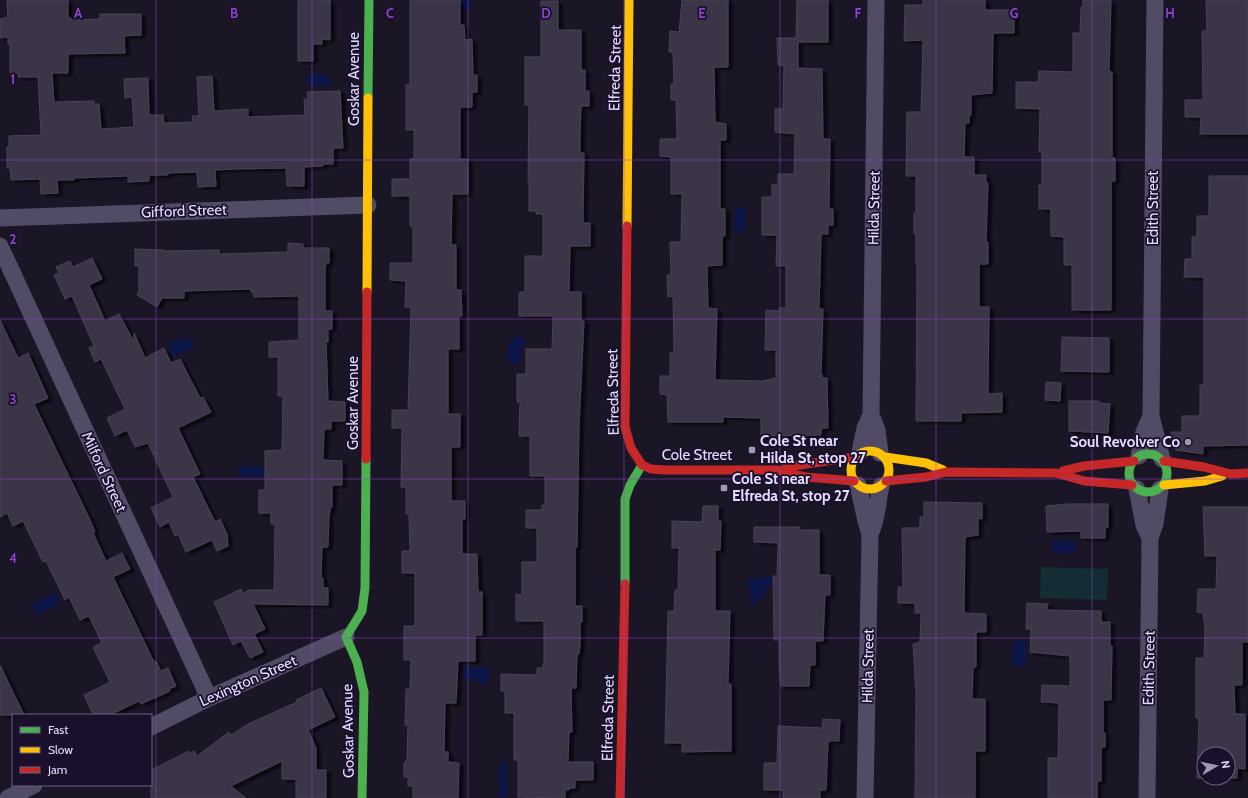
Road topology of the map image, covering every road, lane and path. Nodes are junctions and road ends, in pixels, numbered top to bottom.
1 (368, 0) edge
2 (629, 0) edge
3 (876, 0) edge
4 (1155, 0) edge
5 (368, 205) junction
6 (0, 218) edge
7 (0, 246) edge
8 (871, 415) junction
9 (1151, 416) junction
10 (858, 455) junction
11 (883, 455) junction
12 (1136, 458) junction
13 (1163, 460) junction
14 (642, 465) junction
15 (777, 470) junction
16 (946, 472) junction
17 (1056, 473) junction
18 (1231, 474) junction
19 (1248, 474) edge
20 (856, 483) junction
21 (884, 484) junction
22 (1135, 487) junction
23 (1162, 487) junction
24 (870, 534) junction
25 (1150, 538) junction
26 (346, 637) junction
27 (209, 698) junction
28 (152, 726) edge
29 (32, 786) edge
30 (8, 798) edge
31 (362, 798) edge
32 (620, 798) edge
33 (865, 798) edge
34 (1147, 798) edge

1 - 5 street, Goskar Avenue
2 - 14 street, Elfreda Street
3 - 8 street, Hilda Street
4 - 9 street, Edith Street
5 - 6 street, Gifford Street
5 - 26 street, Goskar Avenue
7 - 27 street, Milford Street
8 - 10 street, Hilda Street
8 - 11 street, Hilda Street
9 - 12 street, Edith Street
9 - 13 street, Edith Street
10 - 11 street
10 - 15 street, Cole Street
10 - 20 street
11 - 16 street
11 - 21 street
12 - 13 street
12 - 17 street
12 - 22 street
13 - 18 street
13 - 23 street
14 - 15 street, Cole Street
14 - 32 street, Elfreda Street
15 - 20 street, Cole Street
16 - 17 street
16 - 21 street
17 - 22 street
18 - 19 street
18 - 23 street
20 - 21 street
20 - 24 street, Hilda Street
21 - 24 street, Hilda Street
22 - 23 street
22 - 25 street, Edith Street
23 - 25 street, Edith Street
24 - 33 street, Hilda Street
25 - 34 street, Edith Street
26 - 27 street, Lexington Street
26 - 31 street, Goskar Avenue
27 - 28 street, Lexington Street
29 - 30 street

